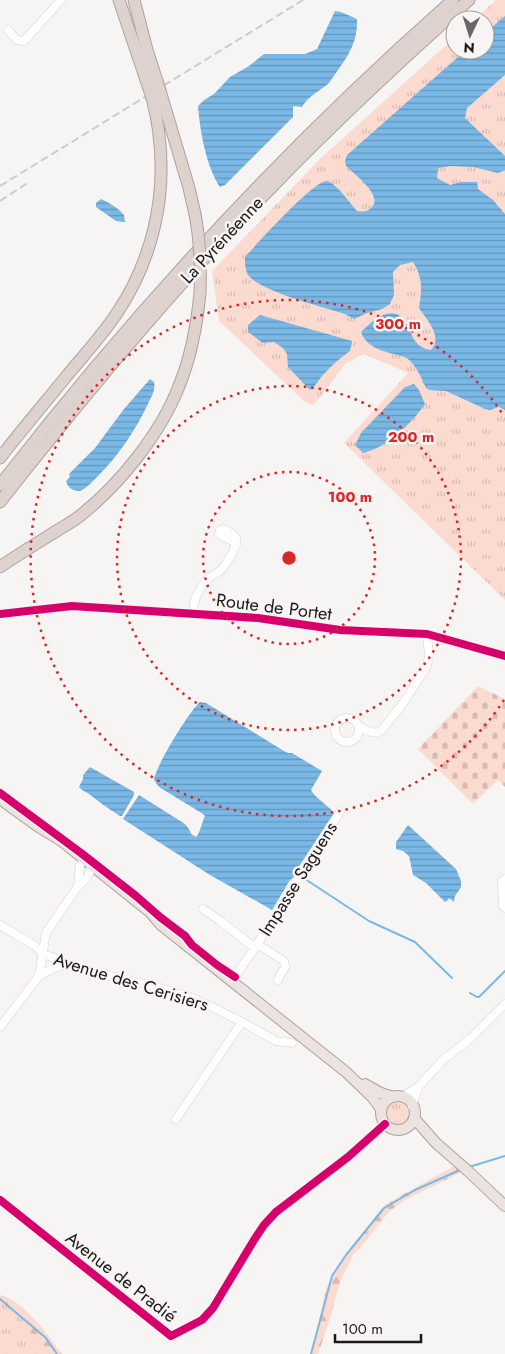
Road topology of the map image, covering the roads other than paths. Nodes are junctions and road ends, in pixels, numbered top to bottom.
1 (61, 0) edge
2 (119, 0) edge
3 (127, 0) edge
4 (134, 0) edge
5 (453, 0) edge
6 (469, 0) edge
7 (8, 30) dead end
8 (147, 50) junction
9 (153, 83) junction
10 (156, 96) junction
11 (0, 458) edge
12 (0, 485) edge
13 (0, 502) edge
14 (236, 546) dead end
15 (0, 567) edge
16 (193, 613) junction
17 (0, 614) edge
18 (427, 634) junction
19 (505, 656) edge
20 (359, 726) dead end
21 (0, 799) edge
22 (340, 812) dead end
23 (88, 870) junction
24 (505, 878) edge
25 (505, 908) edge
26 (203, 909) dead end
27 (0, 925) edge
28 (256, 946) junction
29 (43, 954) junction
30 (70, 965) junction
31 (39, 976) junction
32 (278, 980) dead end
33 (232, 981) junction
34 (505, 1004) edge
35 (242, 1022) junction
36 (0, 1027) edge
37 (292, 1043) dead end
38 (346, 1072) junction
39 (419, 1086) junction
40 (398, 1097) junction
41 (412, 1106) junction
42 (381, 1108) junction
43 (414, 1118) junction
44 (176, 1119) dead end
45 (386, 1124) junction
46 (405, 1128) junction
47 (436, 1143) junction
48 (0, 1200) edge
49 (505, 1206) edge

1 - 7 street
2 - 9 highway
3 - 8 highway
4 - 8 highway
5 - 12 highway, La Pyrénéenne
6 - 13 highway, La Pyrénéenne
8 - 9 highway
9 - 10 highway, bridge
10 - 11 highway
10 - 15 highway, bridge
14 - 16 street
16 - 17 street, Route de Portet
16 - 18 street, Route de Portet
18 - 19 street, Route de Portet
18 - 20 street
21 - 23 main road
22 - 28 street, Impasse Saguens
23 - 29 street
23 - 33 main road
24 - 25 street
26 - 28 street, Impasse Saguens
27 - 29 street, Avenue des Cerisiers
28 - 32 street, Impasse Saguens
28 - 33 street, Impasse Saguens
29 - 30 street, Avenue des Cerisiers
29 - 31 street
30 - 31 street
30 - 35 street, Avenue des Cerisiers
31 - 36 street
33 - 38 main road
34 - 39 street
35 - 37 street, Avenue des Cerisiers
35 - 44 street
38 - 40 main road
38 - 42 main road
39 - 40 street
39 - 41 street
40 - 41 main road
40 - 42 main road
41 - 43 main road
42 - 45 main road
43 - 46 main road
43 - 47 main road
45 - 46 main road
45 - 48 street, Avenue de Pradié
46 - 47 main road
47 - 49 main road

